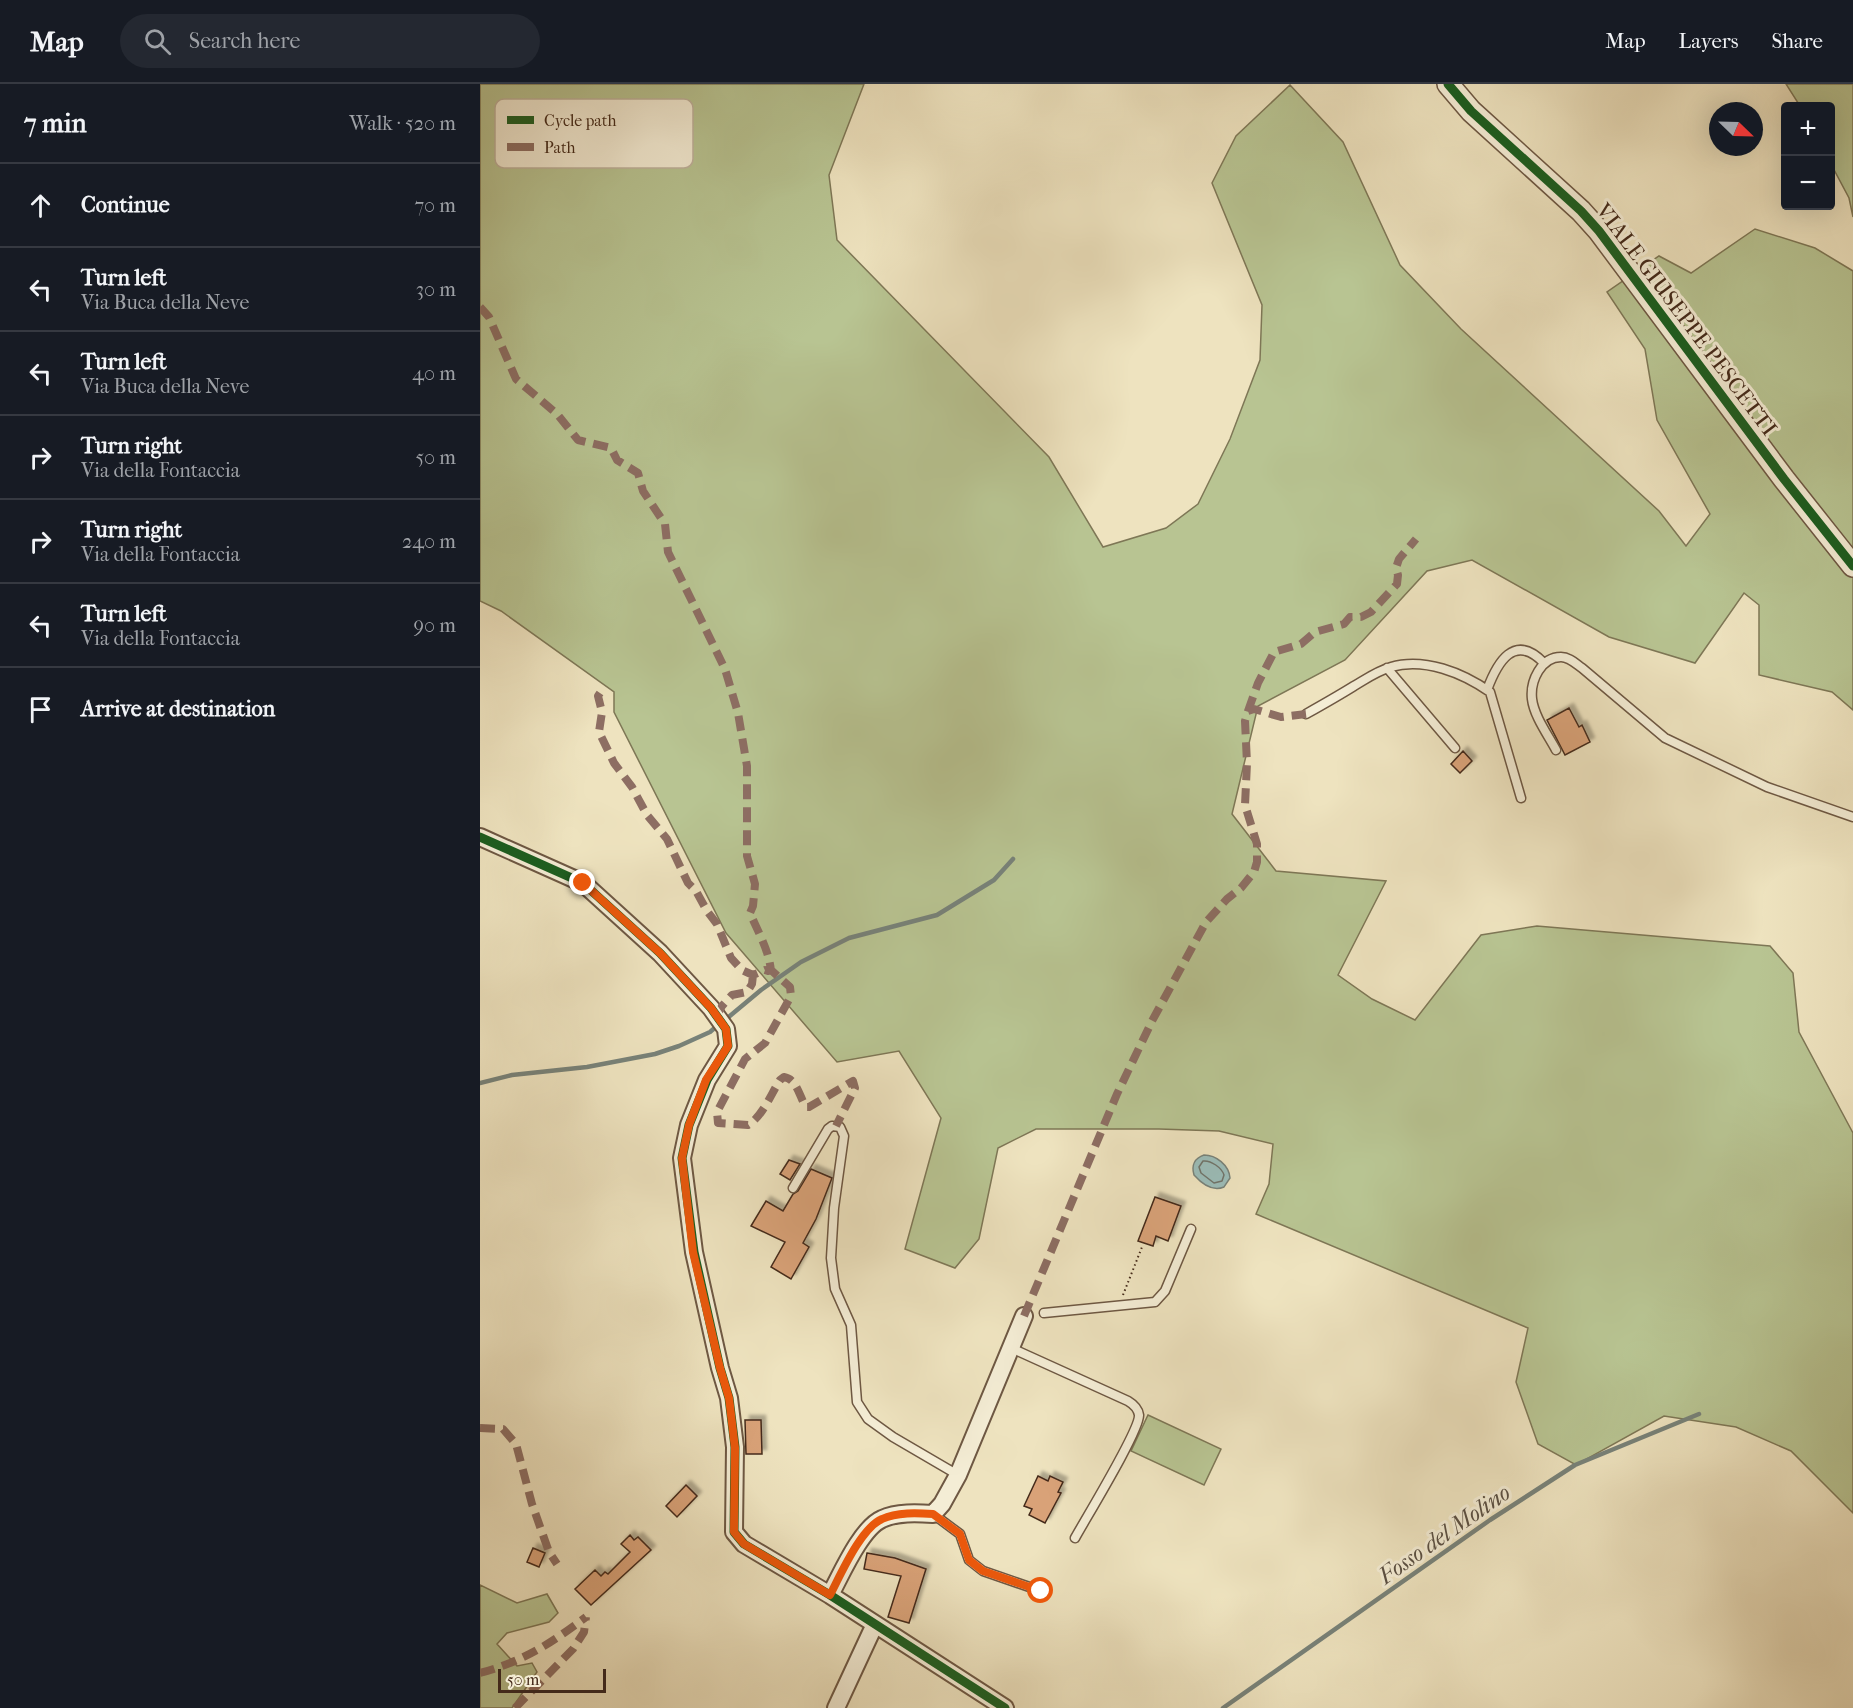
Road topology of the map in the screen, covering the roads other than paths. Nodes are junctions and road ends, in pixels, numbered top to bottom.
1 (1448, 84) edge
2 (1853, 566) edge
3 (1545, 663) junction
4 (1388, 668) junction
5 (1487, 690) junction
6 (1306, 714) dead end
7 (1455, 748) dead end
8 (1556, 750) dead end
9 (1521, 798) dead end
10 (1853, 817) edge
11 (480, 837) edge
12 (793, 1188) dead end
13 (1191, 1229) dead end
14 (1044, 1313) dead end
15 (1029, 1315) dead end
16 (1011, 1348) junction
17 (958, 1475) junction
18 (933, 1514) junction
19 (1075, 1538) dead end
20 (1041, 1591) dead end
21 (830, 1595) junction
22 (875, 1624) junction
23 (836, 1708) edge
24 (1005, 1708) edge

1 - 2 street, VIALE GIUSEPPE PESCETTI
3 - 5 lane
3 - 8 lane
3 - 10 lane
4 - 5 lane
4 - 6 lane
4 - 7 lane
5 - 9 lane
11 - 21 street
12 - 17 lane
13 - 14 lane
15 - 16 street
16 - 17 street
16 - 19 lane
17 - 18 street
18 - 20 lane
18 - 21 street
21 - 22 street
22 - 23 street
22 - 24 street

